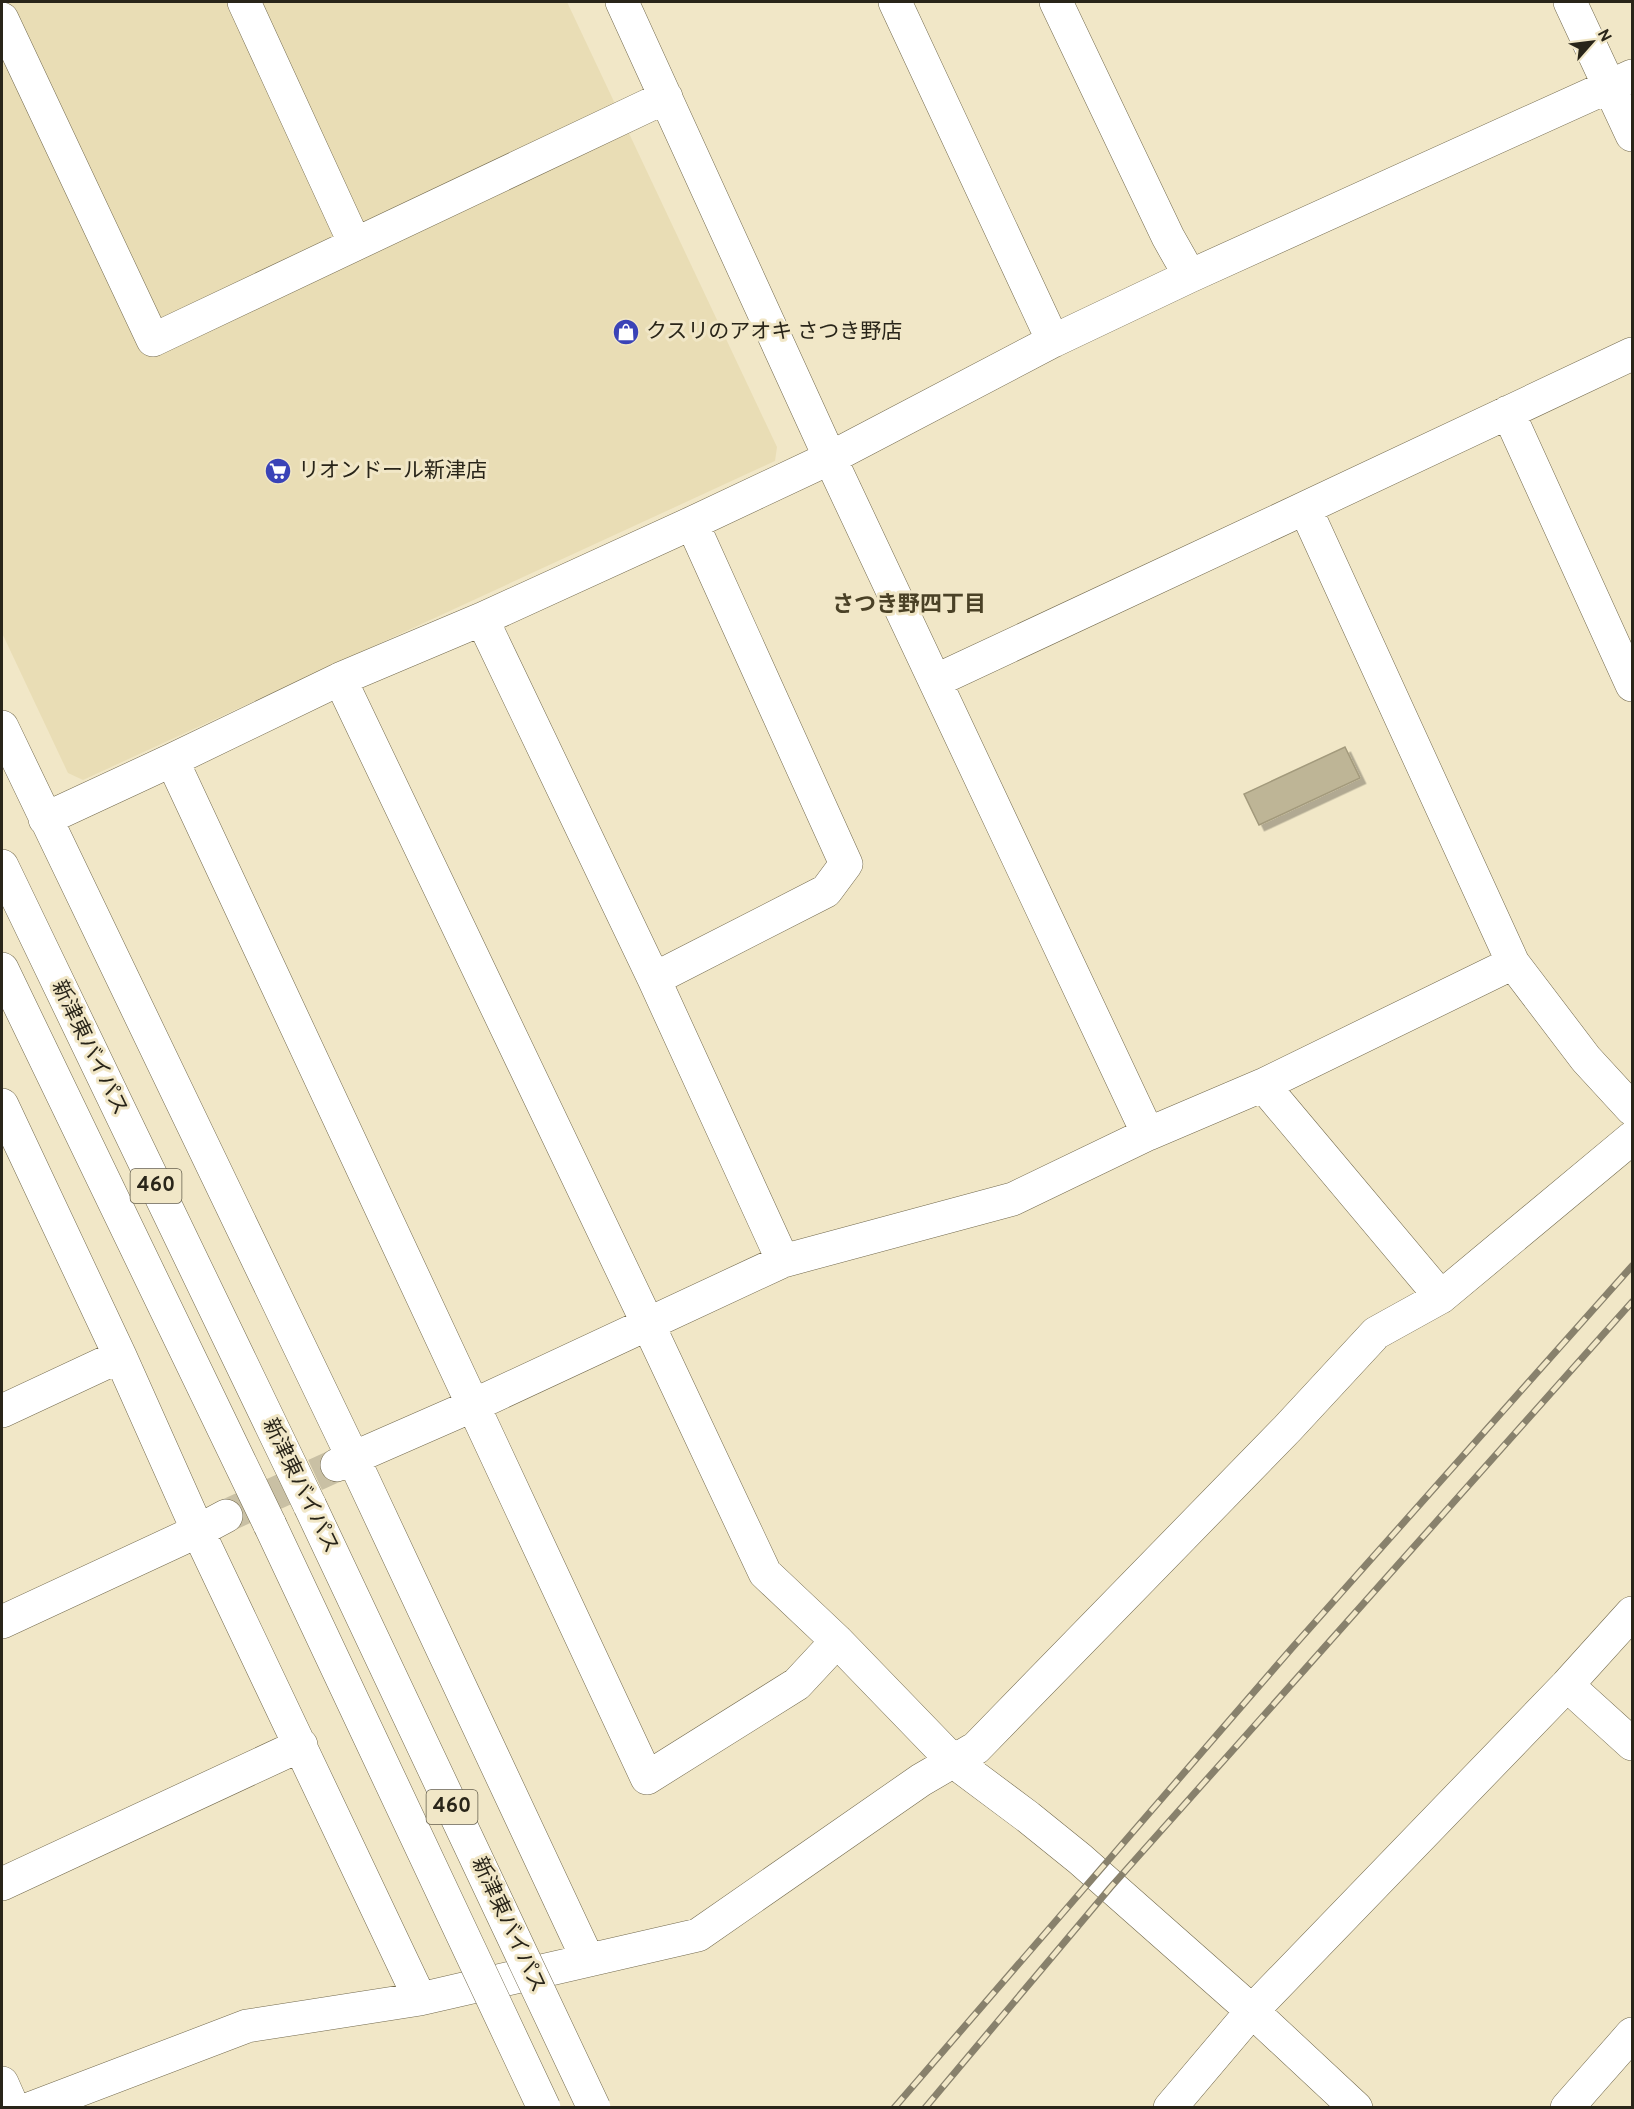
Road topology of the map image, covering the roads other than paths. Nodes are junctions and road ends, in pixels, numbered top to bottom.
1 (244, 2) edge
2 (622, 2) edge
3 (895, 2) edge
4 (1056, 2) edge
5 (1570, 2) edge
6 (2, 19) edge
7 (1621, 81) edge
8 (666, 97) junction
9 (1632, 135) edge
10 (355, 244) junction
11 (1190, 276) junction
12 (1053, 341) junction
13 (1632, 354) edge
14 (1508, 412) junction
15 (830, 458) junction
16 (1305, 508) junction
17 (692, 523) junction
18 (482, 619) junction
19 (339, 679) junction
20 (935, 681) junction
21 (1632, 685) edge
22 (2, 727) edge
23 (172, 760) junction
24 (45, 819) junction
25 (2, 866) edge
26 (1513, 963) junction
27 (2, 969) edge
28 (654, 979) junction
29 (1263, 1085) junction
30 (2, 1105) edge
31 (1632, 1109) edge
32 (1148, 1134) junction
33 (1632, 1138) edge
34 (13, 1157) edge
35 (783, 1261) junction
36 (1441, 1297) junction
37 (648, 1324) junction
38 (120, 1356) junction
39 (474, 1405) junction
40 (2, 1411) edge
41 (345, 1461) junction
42 (212, 1523) junction
43 (1632, 1613) edge
44 (2, 1622) edge
45 (837, 1641) junction
46 (1567, 1685) junction
47 (1632, 1744) edge
48 (301, 1745) junction
49 (953, 1761) junction
50 (2, 1884) edge
51 (588, 1960) junction
52 (420, 1999) junction
53 (1251, 2011) junction
54 (1632, 2034) edge
55 (2, 2083) edge
56 (13, 2108) edge
57 (32, 2108) edge
58 (544, 2108) edge
59 (594, 2108) edge
60 (1170, 2108) edge
61 (1356, 2108) edge
62 (1567, 2108) edge

1 - 10 main road
2 - 8 main road
3 - 12 main road
4 - 11 main road
5 - 7 main road
6 - 10 main road
7 - 9 main road
7 - 11 main road
8 - 10 main road
8 - 15 main road
11 - 12 main road
12 - 15 main road
13 - 14 main road
14 - 16 main road
14 - 21 main road
15 - 17 main road
15 - 20 main road
16 - 20 main road
16 - 26 main road
17 - 18 main road
17 - 28 main road
18 - 19 main road
18 - 28 main road
19 - 23 main road
19 - 37 main road
20 - 32 main road
22 - 24 main road
23 - 24 main road
23 - 39 main road
24 - 41 main road
25 - 59 main road, 新津東バイパス / 460, bridge
26 - 29 main road
26 - 31 main road
27 - 58 main road, 新津東バイパス / 460, bridge
28 - 35 main road
29 - 32 main road
29 - 36 main road
30 - 34 main road
32 - 35 main road
33 - 36 main road
34 - 38 main road
35 - 37 main road
36 - 49 main road
37 - 39 main road
37 - 45 main road
38 - 40 main road
38 - 42 main road
39 - 41 main road
39 - 45 main road
41 - 51 main road
42 - 44 main road
42 - 48 main road
43 - 46 main road
45 - 49 main road
46 - 47 main road
46 - 53 main road
48 - 50 main road
48 - 52 main road
49 - 51 main road
49 - 53 main road
51 - 52 main road
52 - 57 main road
53 - 60 main road
53 - 61 main road
54 - 62 main road
55 - 56 main road

